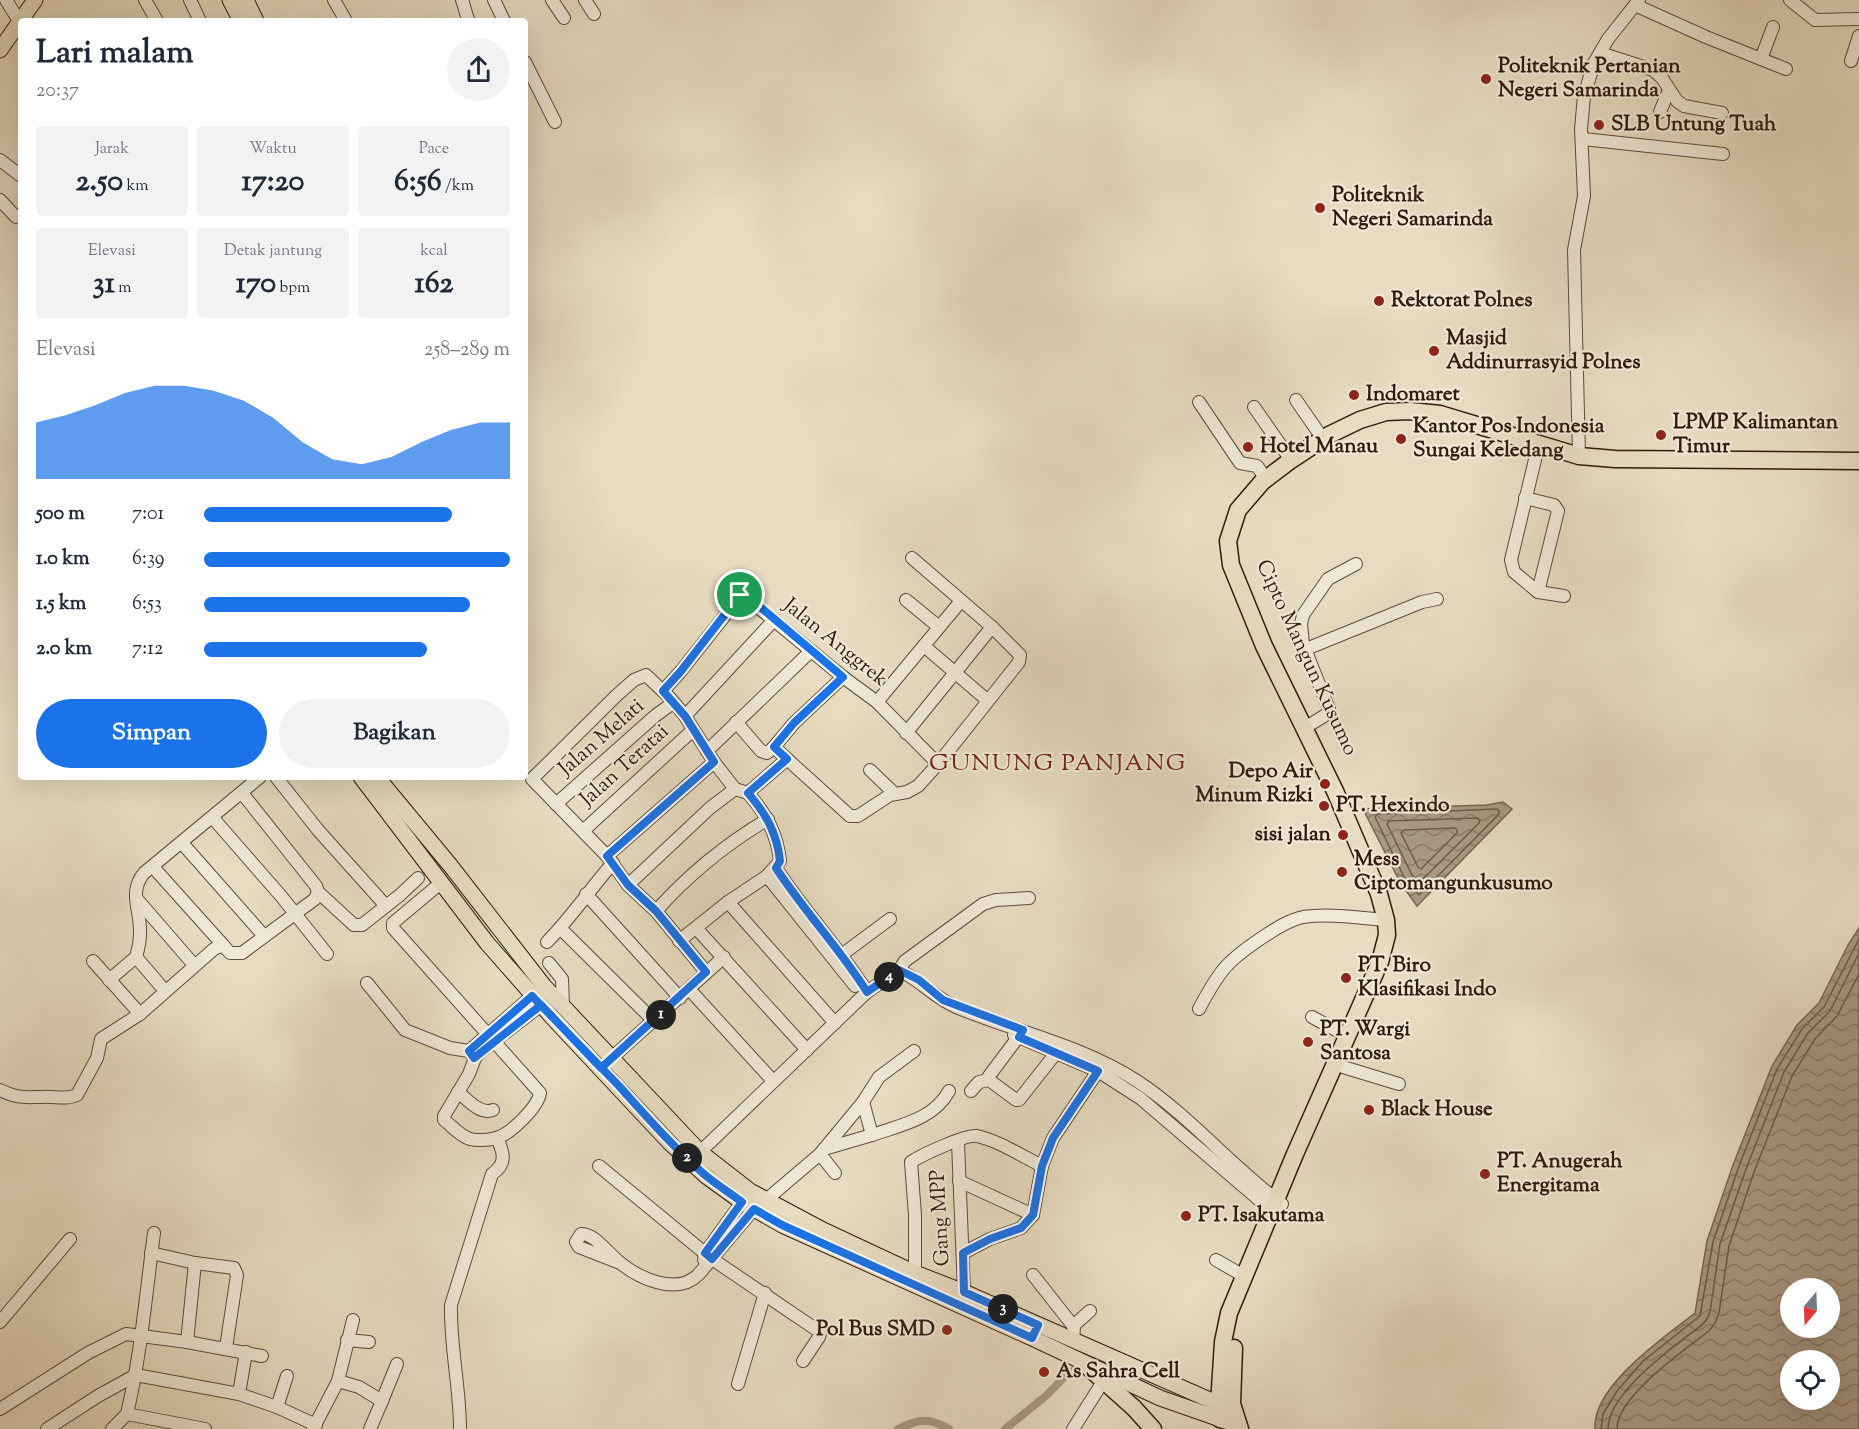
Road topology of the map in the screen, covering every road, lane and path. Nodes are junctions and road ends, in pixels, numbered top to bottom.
1 (6, 0) edge
2 (28, 0) edge
3 (35, 0) edge
4 (145, 0) edge
5 (190, 0) edge
6 (230, 0) edge
7 (246, 0) edge
8 (334, 0) edge
9 (462, 0) edge
10 (494, 0) edge
11 (552, 0) edge
12 (585, 0) edge
13 (1790, 0) edge
14 (1637, 2) edge
15 (594, 14) dead end
16 (16, 16) junction
17 (21, 18) edge
18 (155, 18) edge
19 (199, 18) edge
20 (239, 18) edge
21 (255, 18) edge
22 (344, 18) edge
23 (468, 18) edge
24 (503, 18) edge
25 (564, 18) dead end
26 (1859, 19) edge
27 (18, 22) edge
28 (1773, 27) dead end
29 (1859, 36) edge
30 (0, 46) edge
31 (1600, 53) junction
32 (1761, 59) junction
33 (1851, 61) dead end
34 (528, 68) edge
35 (1786, 69) dead end
36 (1669, 90) junction
37 (1660, 112) dead end
38 (1722, 113) dead end
39 (555, 122) dead end
40 (1583, 139) junction
41 (1723, 154) dead end
42 (0, 160) edge
43 (18, 174) edge
44 (0, 200) edge
45 (16, 217) dead end
46 (1296, 400) dead end
47 (1199, 402) dead end
48 (1254, 407) dead end
49 (1323, 439) junction
50 (1537, 449) junction
51 (1579, 456) junction
52 (1291, 460) junction
53 (1859, 460) edge
54 (1803, 464) junction
55 (1859, 468) edge
56 (1266, 479) junction
57 (1525, 498) junction
58 (912, 558) dead end
59 (1356, 564) dead end
60 (1538, 592) junction
61 (1564, 596) dead end
62 (906, 600) dead end
63 (1437, 600) dead end
64 (961, 601) junction
65 (774, 620) junction
66 (939, 627) junction
67 (992, 627) junction
68 (924, 646) junction
69 (1306, 649) junction
70 (811, 651) junction
71 (954, 672) junction
72 (843, 677) junction
73 (663, 691) junction
74 (987, 700) junction
75 (877, 702) junction
76 (676, 705) junction
77 (685, 716) junction
78 (736, 722) junction
79 (1311, 724) junction
80 (693, 730) junction
81 (906, 733) junction
82 (774, 747) junction
83 (710, 757) junction
84 (787, 759) junction
85 (938, 764) junction
86 (870, 770) dead end
87 (257, 780) edge
88 (278, 780) edge
89 (363, 780) edge
90 (380, 780) edge
91 (735, 789) junction
92 (242, 793) junction
93 (748, 793) junction
94 (895, 794) junction
95 (556, 804) junction
96 (212, 818) junction
97 (768, 819) junction
98 (583, 831) junction
99 (182, 843) junction
100 (610, 860) junction
101 (153, 867) junction
102 (771, 872) junction
103 (418, 878) dead end
104 (442, 882) junction
105 (628, 885) junction
106 (318, 892) junction
107 (586, 894) junction
108 (136, 898) junction
109 (1029, 898) dead end
110 (728, 902) junction
111 (386, 906) junction
112 (656, 911) junction
113 (295, 914) junction
114 (890, 919) dead end
115 (1386, 920) junction
116 (696, 927) junction
117 (560, 928) junction
118 (264, 936) junction
119 (679, 941) junction
120 (547, 942) dead end
121 (223, 945) junction
122 (327, 954) dead end
123 (136, 957) junction
124 (724, 957) junction
125 (838, 958) junction
126 (93, 961) dead end
127 (549, 963) dead end
128 (194, 965) junction
129 (706, 972) junction
130 (896, 974) junction
131 (109, 980) junction
132 (367, 983) dead end
133 (165, 991) junction
134 (685, 993) junction
135 (865, 994) junction
136 (537, 1001) junction
137 (563, 1006) junction
138 (1199, 1009) dead end
139 (140, 1014) junction
140 (1312, 1017) dead end
141 (654, 1021) junction
142 (835, 1023) junction
143 (1021, 1034) junction
144 (1347, 1036) junction
145 (490, 1038) junction
146 (1058, 1049) junction
147 (807, 1050) junction
148 (914, 1051) dead end
149 (472, 1054) junction
150 (606, 1063) junction
151 (1099, 1066) junction
152 (1342, 1066) junction
153 (989, 1080) junction
154 (773, 1081) junction
155 (1399, 1084) dead end
156 (0, 1090) edge
157 (949, 1091) dead end
158 (971, 1091) dead end
159 (458, 1092) junction
160 (863, 1102) junction
161 (493, 1110) dead end
162 (872, 1135) junction
163 (497, 1138) junction
164 (958, 1142) junction
165 (700, 1152) junction
166 (822, 1152) junction
167 (599, 1166) dead end
168 (1042, 1166) junction
169 (835, 1173) dead end
170 (959, 1181) junction
171 (754, 1204) junction
172 (1277, 1208) junction
173 (1033, 1215) junction
174 (154, 1233) dead end
175 (70, 1239) dead end
176 (151, 1253) junction
177 (963, 1253) junction
178 (709, 1256) junction
179 (1216, 1260) dead end
180 (195, 1263) junction
181 (620, 1263) dead end
182 (915, 1273) junction
183 (1033, 1275) dead end
184 (1244, 1276) junction
185 (964, 1292) junction
186 (765, 1293) junction
187 (1090, 1311) dead end
188 (353, 1320) dead end
189 (0, 1322) edge
190 (1035, 1331) junction
191 (1073, 1334) junction
192 (143, 1335) junction
193 (347, 1340) junction
194 (187, 1342) junction
195 (369, 1342) dead end
196 (226, 1348) junction
197 (246, 1352) junction
198 (262, 1356) dead end
199 (804, 1361) dead end
200 (397, 1364) dead end
201 (1086, 1365) junction
202 (136, 1375) junction
203 (287, 1376) dead end
204 (1104, 1380) junction
205 (338, 1381) junction
206 (738, 1384) dead end
207 (239, 1394) junction
208 (382, 1401) junction
209 (277, 1407) junction
210 (0, 1409) edge
211 (1224, 1409) junction
212 (126, 1414) junction
213 (314, 1427) edge
214 (1239, 1427) edge
215 (47, 1429) edge
216 (112, 1429) edge
217 (205, 1429) edge
218 (370, 1429) edge
219 (460, 1429) edge
220 (1073, 1429) edge
221 (1153, 1429) edge

1 - 16 street
2 - 16 main road
3 - 17 main road
4 - 18 street
5 - 19 street
6 - 20 main road
7 - 21 main road
8 - 22 street
9 - 23 street
10 - 24 street
11 - 25 street
12 - 15 street
13 - 26 street
14 - 31 street
14 - 32 street
16 - 30 main road
27 - 30 main road
28 - 32 street
29 - 33 street
31 - 36 street
31 - 40 street
32 - 35 street
34 - 39 street
36 - 37 street
36 - 38 street
40 - 41 street
40 - 51 street
42 - 43 street
44 - 45 street
46 - 49 street
47 - 56 street
48 - 52 street
49 - 50 highway, Cipto Mangun Kusumo
49 - 52 highway, Cipto Mangun Kusumo
50 - 51 highway, Cipto Mangun Kusumo
50 - 54 highway, Cipto Mangun Kusumo
50 - 57 street
50 - 79 highway, Cipto Mangun Kusumo
51 - 54 highway, Cipto Mangun Kusumo
52 - 56 highway, Cipto Mangun Kusumo
53 - 54 highway, Cipto Mangun Kusumo
54 - 55 highway, Cipto Mangun Kusumo
56 - 115 highway, Cipto Mangun Kusumo
57 - 60 street
57 - 60 street
58 - 64 street
59 - 69 street
60 - 61 street
62 - 66 street
63 - 69 street
64 - 66 street
64 - 67 street
65 - 70 street, Jalan Anggrek
65 - 73 street, Jalan Anggrek
65 - 77 street
66 - 68 street
67 - 71 street
67 - 74 street
68 - 71 street
68 - 75 street
69 - 79 street
70 - 72 street, Jalan Anggrek
70 - 78 street
71 - 74 street
71 - 81 street
72 - 75 street, Jalan Anggrek
72 - 82 street
73 - 76 street
73 - 95 street
74 - 85 street
75 - 81 street, Jalan Anggrek
76 - 77 street
76 - 95 street, Jalan Melati
77 - 80 street
78 - 82 street
78 - 83 street
79 - 152 highway, Cipto Mangun Kusumo
80 - 83 street
80 - 98 street, Jalan Teratai
81 - 85 street, Jalan Anggrek
82 - 84 street
83 - 91 street
83 - 100 street
84 - 93 street
84 - 94 street
85 - 94 street
86 - 94 street
87 - 92 street
88 - 111 street
89 - 104 main road
90 - 137 main road
91 - 93 street
91 - 105 street
92 - 96 street
92 - 106 street
93 - 97 street
95 - 98 street
96 - 99 street
96 - 113 street
97 - 102 street
97 - 112 street
98 - 100 street
99 - 101 street
99 - 118 street
100 - 105 street
100 - 107 street
101 - 108 street
101 - 121 street
102 - 110 street
102 - 125 street
103 - 111 street
104 - 136 main road
104 - 145 street
105 - 112 street
106 - 111 street
106 - 113 street
107 - 117 street
107 - 134 street
108 - 123 street
108 - 128 street
109 - 130 street
110 - 116 street
110 - 142 street
112 - 119 street
113 - 118 street
113 - 122 street
114 - 125 street
115 - 138 street
115 - 144 highway, Cipto Mangun Kusumo
116 - 119 street
116 - 124 street
117 - 120 street
117 - 141 street
118 - 121 street
119 - 129 street
121 - 128 street
123 - 131 street
123 - 133 street
124 - 129 street
124 - 147 street
125 - 135 street
126 - 131 street
127 - 137 street
128 - 133 street
129 - 134 street
130 - 135 street
130 - 143 street
131 - 139 street
132 - 149 street
133 - 139 street
134 - 141 street
134 - 154 street
135 - 142 street
136 - 145 street
136 - 150 main road
137 - 150 main road
139 - 156 street
140 - 144 street
141 - 150 street
142 - 147 street
143 - 146 street
143 - 153 street
144 - 172 highway, Cipto Mangun Kusumo
145 - 149 street
145 - 163 street
146 - 151 street
146 - 153 street
147 - 154 street
148 - 160 street
149 - 159 street
150 - 165 main road
150 - 171 main road
151 - 168 street
151 - 172 street
152 - 155 street
152 - 172 highway, Cipto Mangun Kusumo
153 - 158 street
154 - 165 street
157 - 162 street
159 - 161 street
159 - 163 street
160 - 162 street
160 - 166 street
162 - 166 street
163 - 219 street
164 - 168 street
164 - 170 street, Gang MPP
164 - 182 street
165 - 171 main road
166 - 169 street
166 - 171 street
167 - 178 street
168 - 173 street
170 - 173 street
170 - 177 street, Gang MPP
171 - 178 street
171 - 182 main road
171 - 190 main road
172 - 184 highway, Cipto Mangun Kusumo
172 - 211 highway, Cipto Mangun Kusumo
173 - 177 street
174 - 176 street
175 - 189 street
176 - 180 street
176 - 192 street
177 - 185 street, Gang MPP
178 - 181 street
178 - 186 street
179 - 184 street
180 - 194 street
180 - 196 street
182 - 185 main road
183 - 191 street
184 - 211 highway, Cipto Mangun Kusumo
185 - 190 main road
186 - 199 street
186 - 206 street
187 - 191 street
188 - 193 street
190 - 191 main road
190 - 201 main road
191 - 211 main road
192 - 194 street
192 - 202 street
192 - 210 street
193 - 195 street
193 - 205 street
194 - 196 street
196 - 197 street
197 - 198 street
197 - 207 street
200 - 208 street
201 - 204 highway
201 - 211 main road
202 - 207 street
202 - 212 street
202 - 215 street
203 - 209 street
204 - 220 street
204 - 221 highway
205 - 208 street
205 - 213 street
207 - 209 street
208 - 218 street
209 - 213 street
211 - 214 highway, Cipto Mangun Kusumo
212 - 216 street
212 - 217 street

